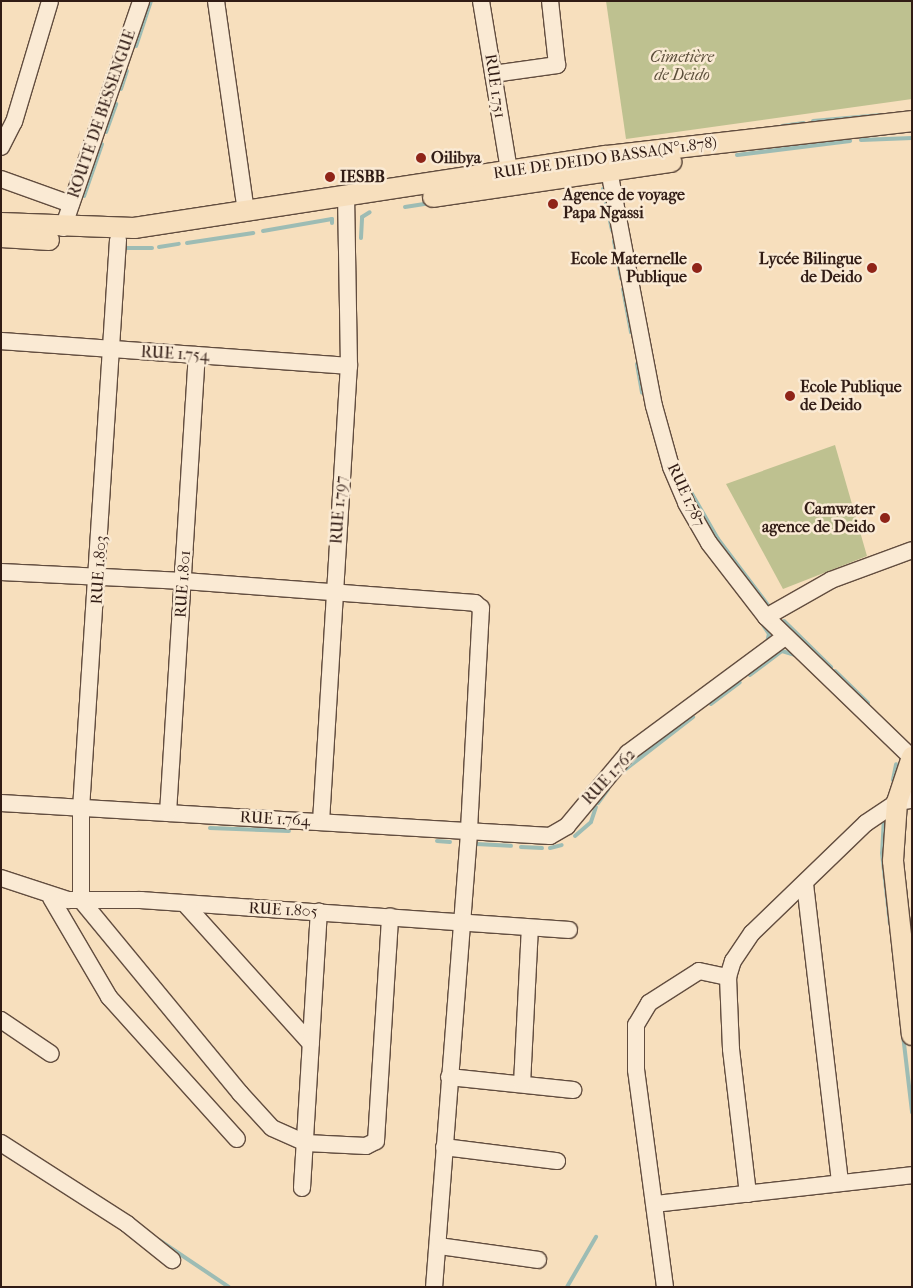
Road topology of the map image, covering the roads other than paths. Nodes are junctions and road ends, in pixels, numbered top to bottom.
1 (50, 1) edge
2 (140, 1) edge
3 (216, 1) edge
4 (481, 1) edge
5 (550, 1) edge
6 (493, 74) junction
7 (912, 121) edge
8 (912, 132) edge
9 (1, 147) edge
10 (607, 163) junction
11 (509, 171) junction
12 (1, 179) edge
13 (347, 203) junction
14 (71, 204) junction
15 (246, 211) junction
16 (1, 223) edge
17 (62, 228) junction
18 (2, 237) edge
19 (118, 240) junction
20 (1, 250) edge
21 (1, 341) edge
22 (114, 351) junction
23 (197, 355) junction
24 (349, 366) junction
25 (912, 550) edge
26 (1, 572) edge
27 (98, 577) junction
28 (184, 581) junction
29 (333, 593) junction
30 (766, 617) junction
31 (784, 637) junction
32 (912, 757) edge
33 (905, 801) edge
34 (1, 803) edge
35 (81, 809) junction
36 (168, 813) junction
37 (320, 822) junction
38 (469, 832) junction
39 (1, 878) edge
40 (805, 884) junction
41 (51, 898) junction
42 (81, 900) junction
43 (185, 904) junction
44 (319, 912) junction
45 (390, 916) junction
46 (460, 921) junction
47 (530, 928) junction
48 (569, 930) dead end
49 (728, 977) junction
50 (1, 1020) edge
51 (912, 1035) edge
52 (311, 1044) junction
53 (51, 1054) dead end
54 (449, 1076) junction
55 (522, 1084) junction
56 (574, 1090) dead end
57 (238, 1139) dead end
58 (1, 1143) edge
59 (306, 1143) junction
60 (444, 1147) junction
61 (557, 1161) dead end
62 (912, 1175) edge
63 (840, 1183) junction
64 (302, 1188) dead end
65 (748, 1194) junction
66 (655, 1204) junction
67 (439, 1246) junction
68 (172, 1260) dead end
69 (538, 1260) dead end
70 (434, 1287) edge
71 (664, 1287) edge

1 - 9 street
2 - 14 street, ROUTE DE BESSENGUE
3 - 15 street
4 - 6 street, RUE 1.751
5 - 6 street
6 - 11 street, RUE 1.751
7 - 10 main road, RUE DE DEIDO BASSA(N°1.878)
8 - 10 main road, RUE DE DEIDO BASSA(N°1.878)
10 - 11 main road, RUE DE DEIDO BASSA(N°1.878)
10 - 13 main road, RUE DE DEIDO BASSA(N°1.878)
10 - 30 street, RUE 1.787
11 - 13 main road, RUE DE DEIDO BASSA(N°1.878)
12 - 14 street
13 - 15 main road, RUE DE DEIDO BASSA(N°1.878)
13 - 19 main road, RUE DE DEIDO BASSA(N°1.878)
13 - 24 street, RUE 1.797
14 - 17 street, ROUTE DE BESSENGUE
15 - 17 main road, RUE DE DEIDO BASSA(N°1.878)
16 - 17 main road, RUE DE DEIDO BASSA(N°1.878)
18 - 19 main road, RUE DE DEIDO BASSA(N°1.878)
18 - 20 street
19 - 22 street, RUE 1.803
21 - 22 street, RUE 1.754
22 - 23 street, RUE 1.754
22 - 27 street, RUE 1.803
23 - 24 street, RUE 1.754
23 - 28 street, RUE 1.801
24 - 29 street, RUE 1.797
25 - 30 street
26 - 27 street
27 - 28 street
27 - 35 street, RUE 1.803
28 - 29 street
28 - 36 street, RUE 1.801
29 - 37 street, RUE 1.797
29 - 38 street
30 - 31 street, RUE 1.787
31 - 32 street, RUE 1.787
31 - 38 street, RUE 1.762
32 - 33 main road
33 - 40 street
33 - 51 main road
34 - 35 street, RUE 1.764
35 - 36 street, RUE 1.764
35 - 42 street, RUE 1.803
36 - 37 street, RUE 1.764
37 - 38 street, RUE 1.764
38 - 46 street
39 - 41 street, RUE 1.805
40 - 49 street
40 - 63 street
41 - 42 street, RUE 1.805
41 - 57 street
42 - 43 street, RUE 1.805
42 - 59 street
43 - 44 street, RUE 1.805
43 - 52 street
44 - 45 street, RUE 1.805
44 - 52 street
45 - 46 street, RUE 1.805
45 - 59 street
46 - 47 street, RUE 1.805
46 - 54 street
47 - 48 street, RUE 1.805
47 - 55 street
49 - 65 street
49 - 66 street
50 - 53 street
52 - 59 street
54 - 55 street
54 - 60 street
55 - 56 street
58 - 68 street
59 - 64 street
60 - 61 street
60 - 67 street
62 - 63 street
63 - 65 street
65 - 66 street
66 - 71 street
67 - 69 street
67 - 70 street

